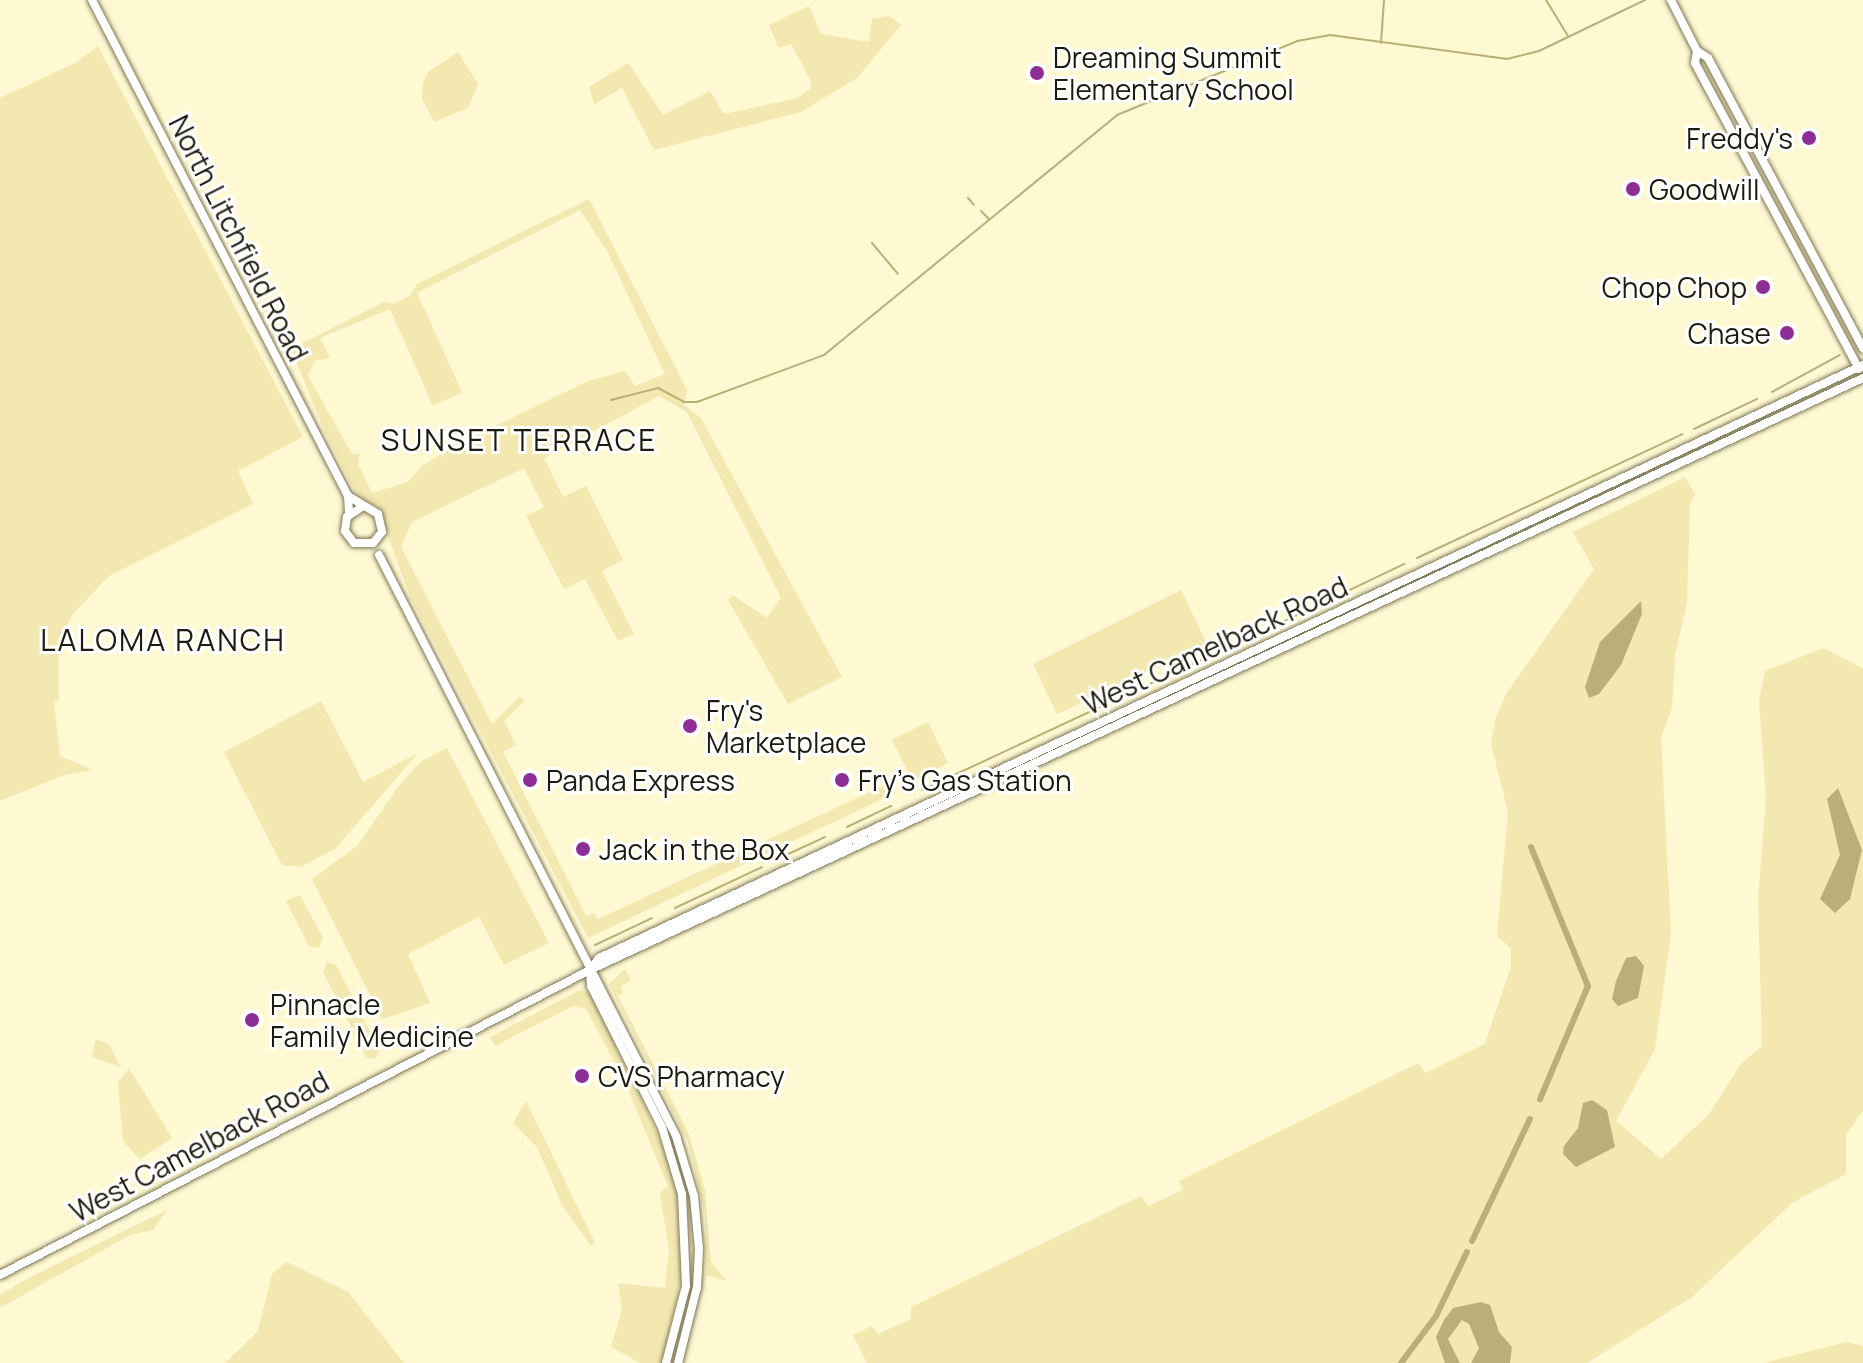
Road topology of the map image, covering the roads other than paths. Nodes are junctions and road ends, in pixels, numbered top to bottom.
1 (92, 0) edge
2 (1673, 3) edge
3 (1697, 51) junction
4 (1788, 207) junction
5 (1776, 213) junction
6 (1863, 348) edge
7 (1860, 366) edge
8 (1863, 378) edge
9 (1694, 445) junction
10 (1699, 455) junction
11 (348, 496) junction
12 (362, 507) junction
13 (349, 513) junction
14 (378, 538) junction
15 (365, 545) junction
16 (379, 555) junction
17 (1416, 574) junction
18 (1421, 584) junction
19 (1310, 624) junction
20 (1315, 635) junction
21 (913, 811) junction
22 (917, 820) junction
23 (829, 862) junction
24 (777, 875) junction
25 (714, 916) junction
26 (590, 970) junction
27 (666, 1109) junction
28 (656, 1114) junction
29 (0, 1275) edge
30 (666, 1363) edge
31 (678, 1363) edge

1 - 11 main road, North Litchfield Road
2 - 3 main road
3 - 4 main road
3 - 5 main road
4 - 5 main road
4 - 6 main road
5 - 7 main road
7 - 8 main road
7 - 9 main road, West Camelback Road
8 - 10 main road, West Camelback Road
9 - 10 main road
9 - 17 main road, West Camelback Road
10 - 18 main road, West Camelback Road
11 - 12 main road, North Litchfield Road
11 - 13 main road, North Litchfield Road
12 - 13 main road
12 - 14 main road
13 - 15 main road
14 - 15 main road
14 - 16 main road
15 - 16 main road
16 - 26 main road
17 - 18 main road
17 - 19 main road, West Camelback Road
18 - 20 main road, West Camelback Road
19 - 20 main road
19 - 21 main road, West Camelback Road
20 - 22 main road, West Camelback Road
21 - 22 main road
21 - 24 main road, West Camelback Road
22 - 23 main road, West Camelback Road
23 - 24 main road
23 - 25 main road, West Camelback Road
24 - 25 main road
24 - 26 main road, West Camelback Road
25 - 26 main road, West Camelback Road
26 - 27 main road
26 - 28 main road
26 - 29 main road, West Camelback Road
27 - 28 main road
27 - 31 main road
28 - 30 main road

